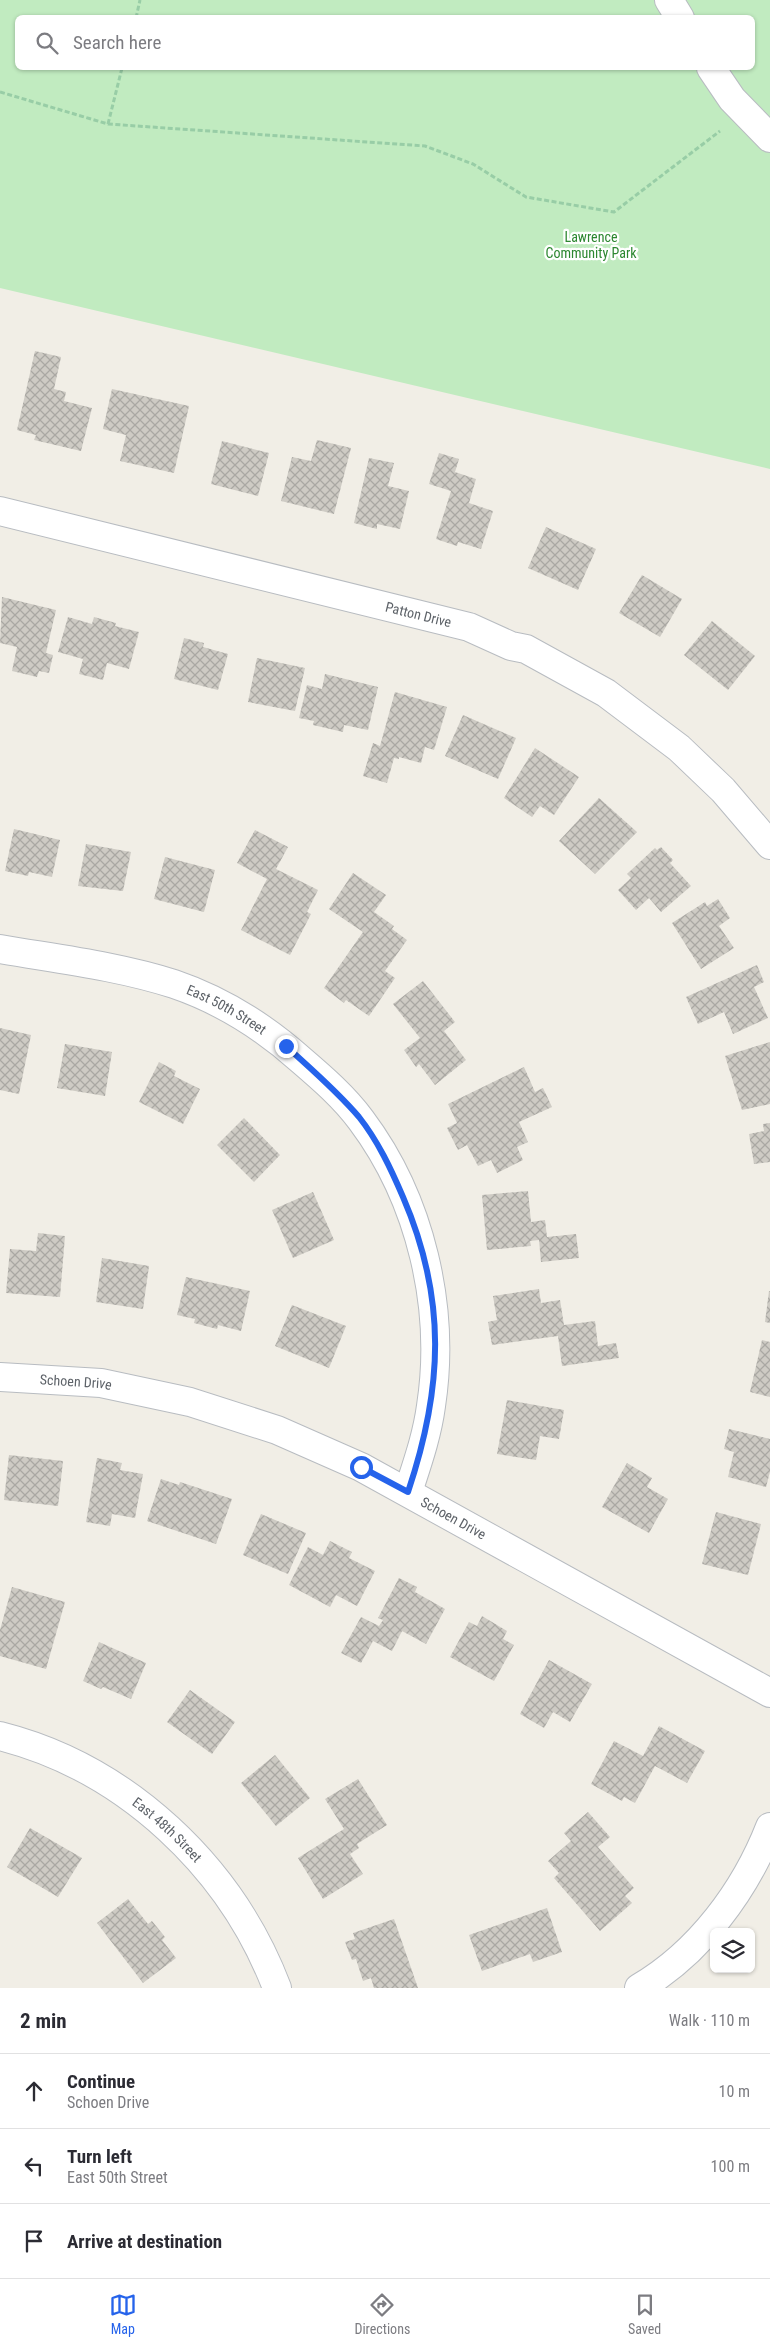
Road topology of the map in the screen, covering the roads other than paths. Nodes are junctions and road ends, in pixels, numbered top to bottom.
1 (669, 0) edge
2 (678, 15) edge
3 (712, 70) edge
4 (770, 138) edge
5 (0, 511) edge
6 (770, 846) edge
7 (0, 949) edge
8 (0, 1377) edge
9 (408, 1492) junction
10 (770, 1693) edge
11 (0, 1736) edge
12 (770, 1827) edge
13 (277, 1988) edge
14 (639, 1988) edge

1 - 2 street
3 - 4 street
5 - 6 street, Patton Drive
7 - 9 street, East 50th Street
8 - 9 street, Schoen Drive
9 - 10 street, Schoen Drive
11 - 13 street, East 48th Street
12 - 14 street

